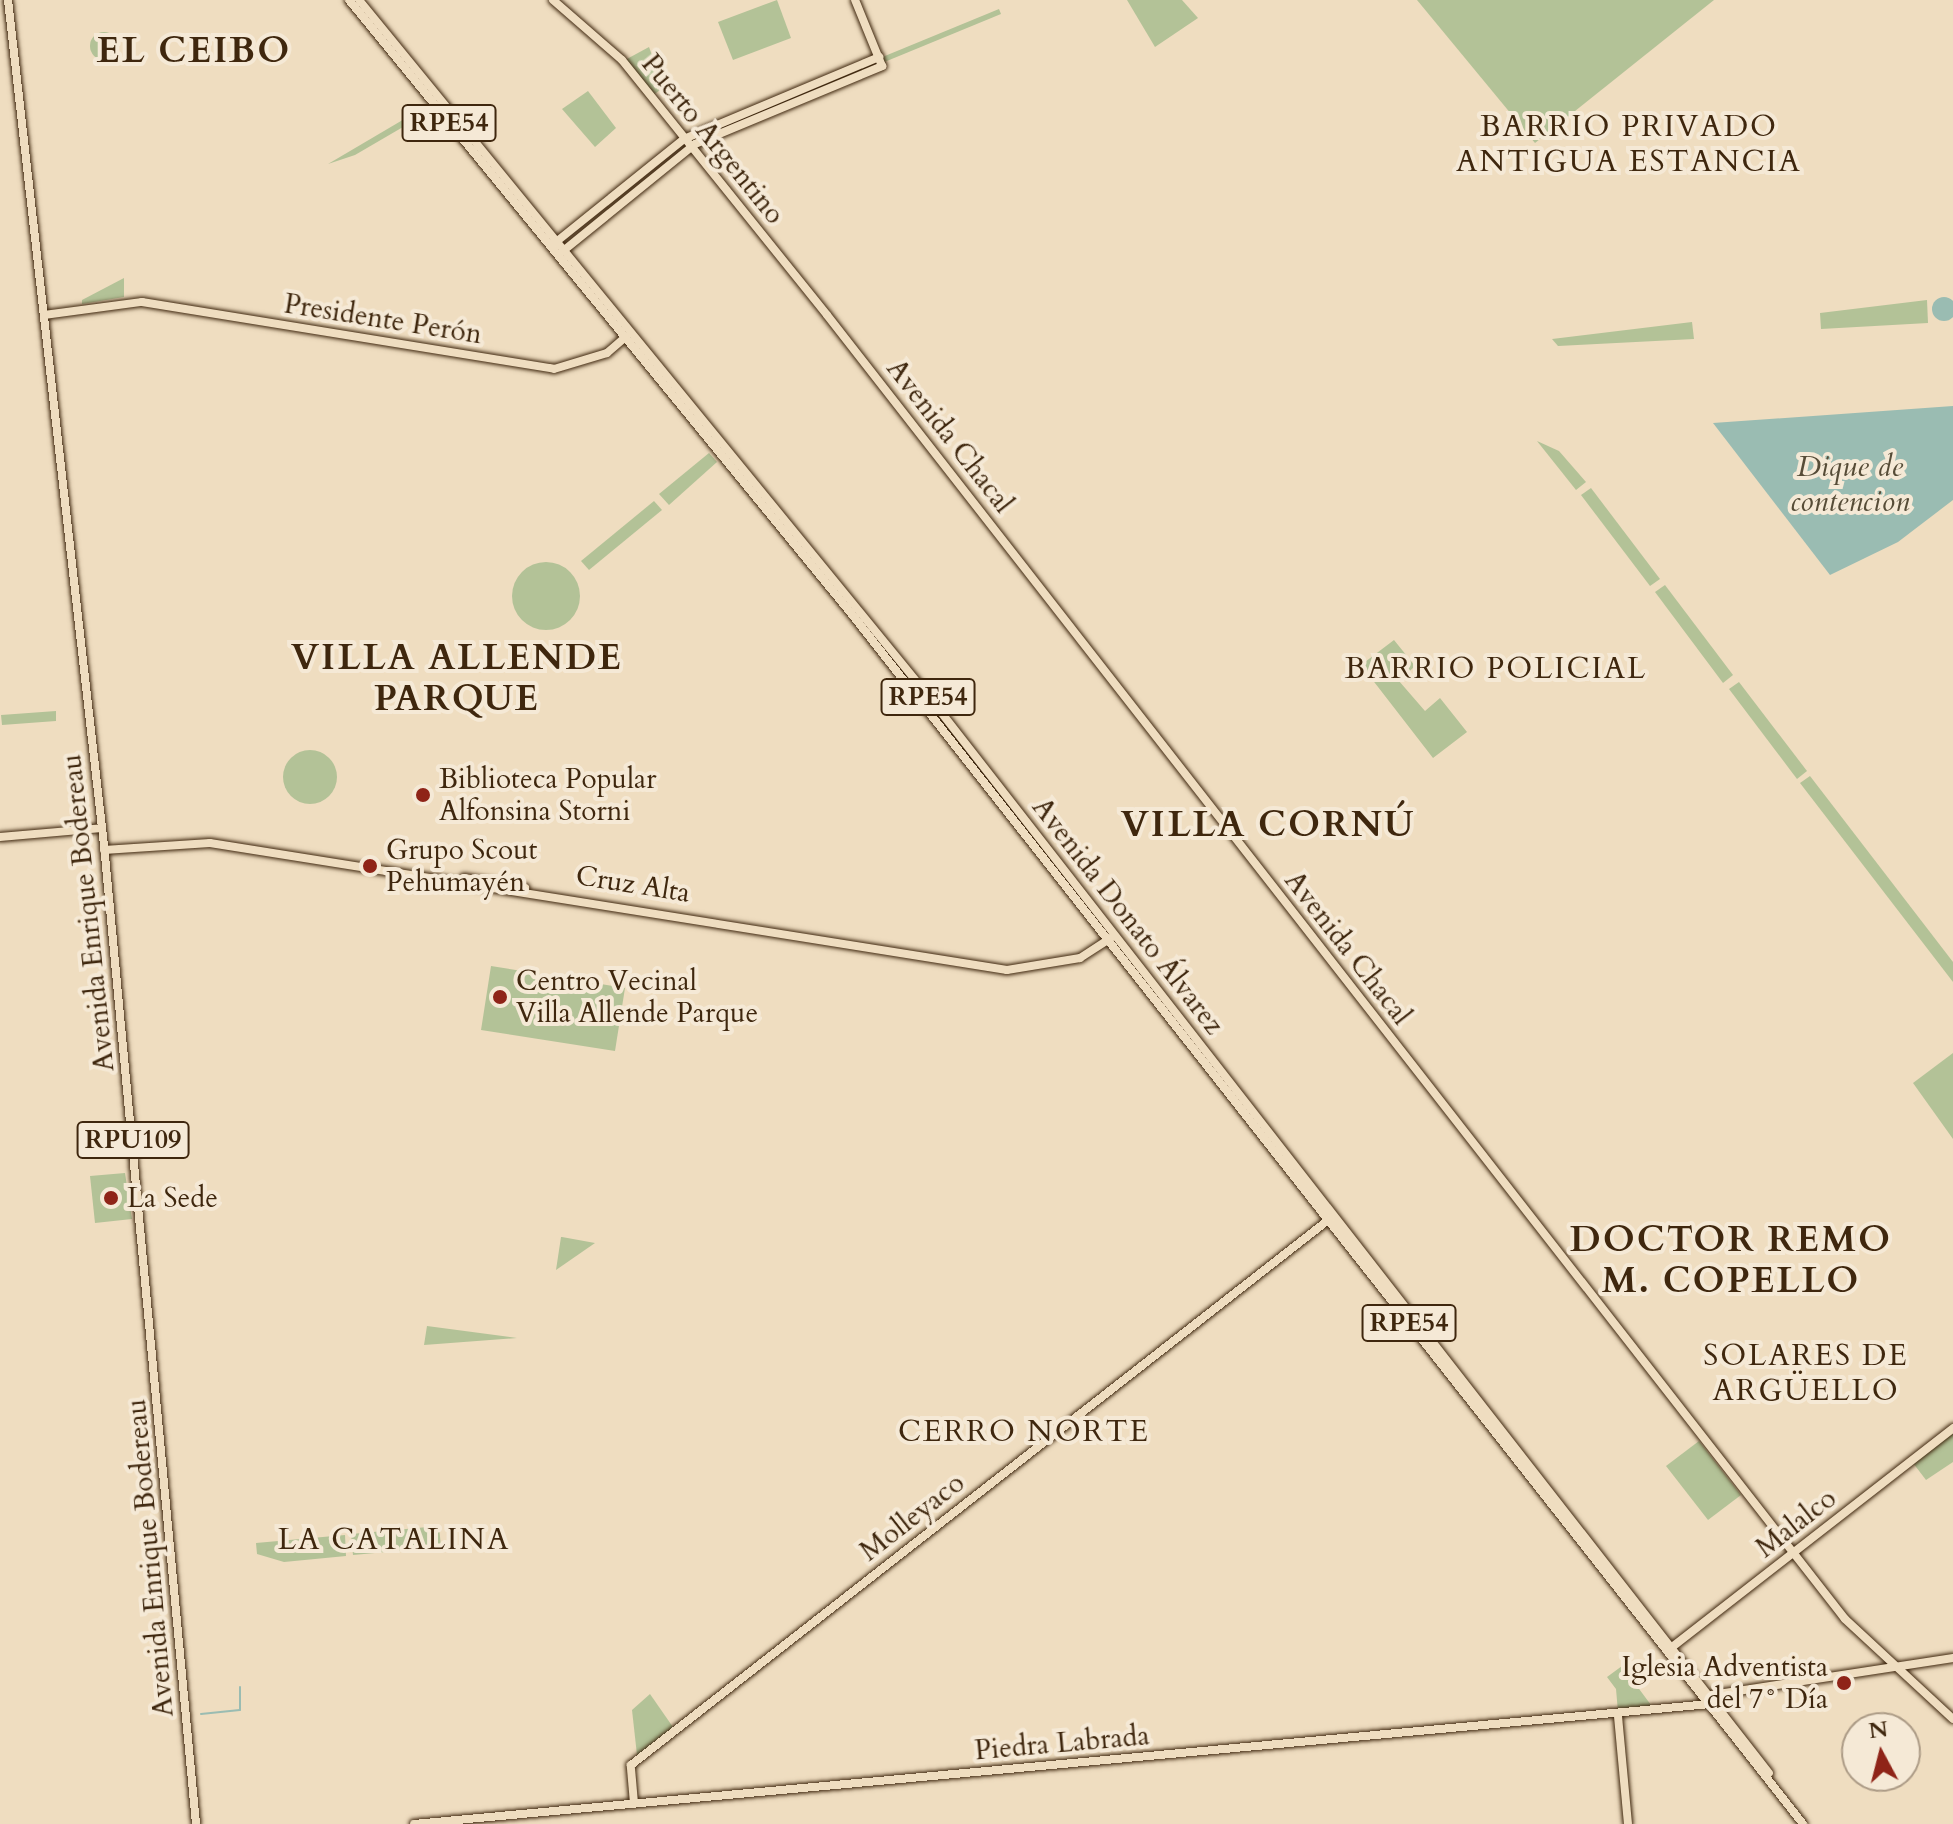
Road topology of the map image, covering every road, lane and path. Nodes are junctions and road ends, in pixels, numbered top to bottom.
1 (8, 0) edge
2 (349, 0) edge
3 (359, 0) edge
4 (553, 0) edge
5 (855, 0) edge
6 (880, 61) junction
7 (684, 139) junction
8 (690, 147) junction
9 (557, 249) junction
10 (44, 315) junction
11 (827, 315) joint
12 (626, 335) junction
13 (102, 828) junction
14 (0, 837) edge
15 (104, 847) junction
16 (1112, 937) junction
17 (1332, 1217) junction
18 (1953, 1428) edge
19 (1793, 1554) junction
20 (1668, 1650) junction
21 (1953, 1658) edge
22 (1897, 1666) junction
23 (1707, 1700) junction
24 (1618, 1716) junction
25 (1953, 1719) edge
26 (634, 1803) junction
27 (196, 1824) edge
28 (414, 1824) edge
29 (1628, 1824) edge
30 (1803, 1824) edge
31 (1809, 1824) edge

1 - 10 main road, Avenida Enrique Bodereau / RPU109
2 - 9 main road, RPE54
3 - 9 main road, RPE54
4 - 7 main road, Puerto Argentino
5 - 6 main road
6 - 7 main road
6 - 8 main road
7 - 8 main road, Puerto Argentino
7 - 9 main road
8 - 9 main road
8 - 11 main road, Puerto Argentino
9 - 12 main road, RPE54
10 - 12 main road, Presidente Perón
10 - 13 main road, Avenida Enrique Bodereau / RPU109
11 - 19 main road, Avenida Chacal
12 - 16 main road, Avenida Donato Álvarez / RPE54
13 - 14 main road
13 - 15 main road, Avenida Enrique Bodereau / RPU109
15 - 16 main road, Cruz Alta
15 - 27 main road, Avenida Enrique Bodereau / RPU109
16 - 17 main road, Avenida Donato Álvarez / RPE54
17 - 20 main road, Avenida Donato Álvarez / RPE54
17 - 26 main road, Molleyaco
18 - 19 main road, Malalco
19 - 20 main road, Malalco
19 - 22 main road, Avenida Chacal
20 - 23 main road, Avenida Donato Álvarez / RPE54
21 - 22 main road, Piedra Labrada
22 - 23 main road, Piedra Labrada
22 - 25 main road, Avenida Chacal
23 - 24 main road, Piedra Labrada
23 - 30 main road, Avenida Donato Álvarez / RPE54
23 - 31 main road, Avenida Donato Álvarez / RPE54
24 - 26 main road, Piedra Labrada
24 - 29 main road
26 - 28 main road, Piedra Labrada

